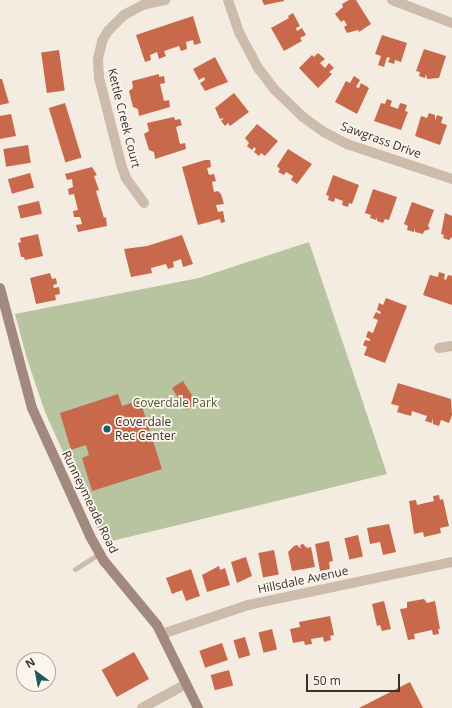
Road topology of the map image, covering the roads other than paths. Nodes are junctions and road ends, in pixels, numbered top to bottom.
1 (165, 0) edge
2 (228, 0) edge
3 (392, 0) edge
4 (452, 23) edge
5 (452, 179) edge
6 (144, 203) dead end
7 (0, 289) edge
8 (452, 346) edge
9 (438, 348) dead end
10 (99, 554) junction
11 (452, 562) edge
12 (76, 569) dead end
13 (162, 634) junction
14 (186, 684) junction
15 (142, 708) edge
16 (198, 708) edge

1 - 6 street, Kettle Creek Court
2 - 5 street, Sawgrass Drive
3 - 4 street
7 - 10 street, Runneymeade Road
8 - 9 street
10 - 12 lane
10 - 13 street, Runneymeade Road
11 - 13 street, Hillsdale Avenue
13 - 14 street, Runneymeade Road
14 - 15 street
14 - 16 street, Runneymeade Road

